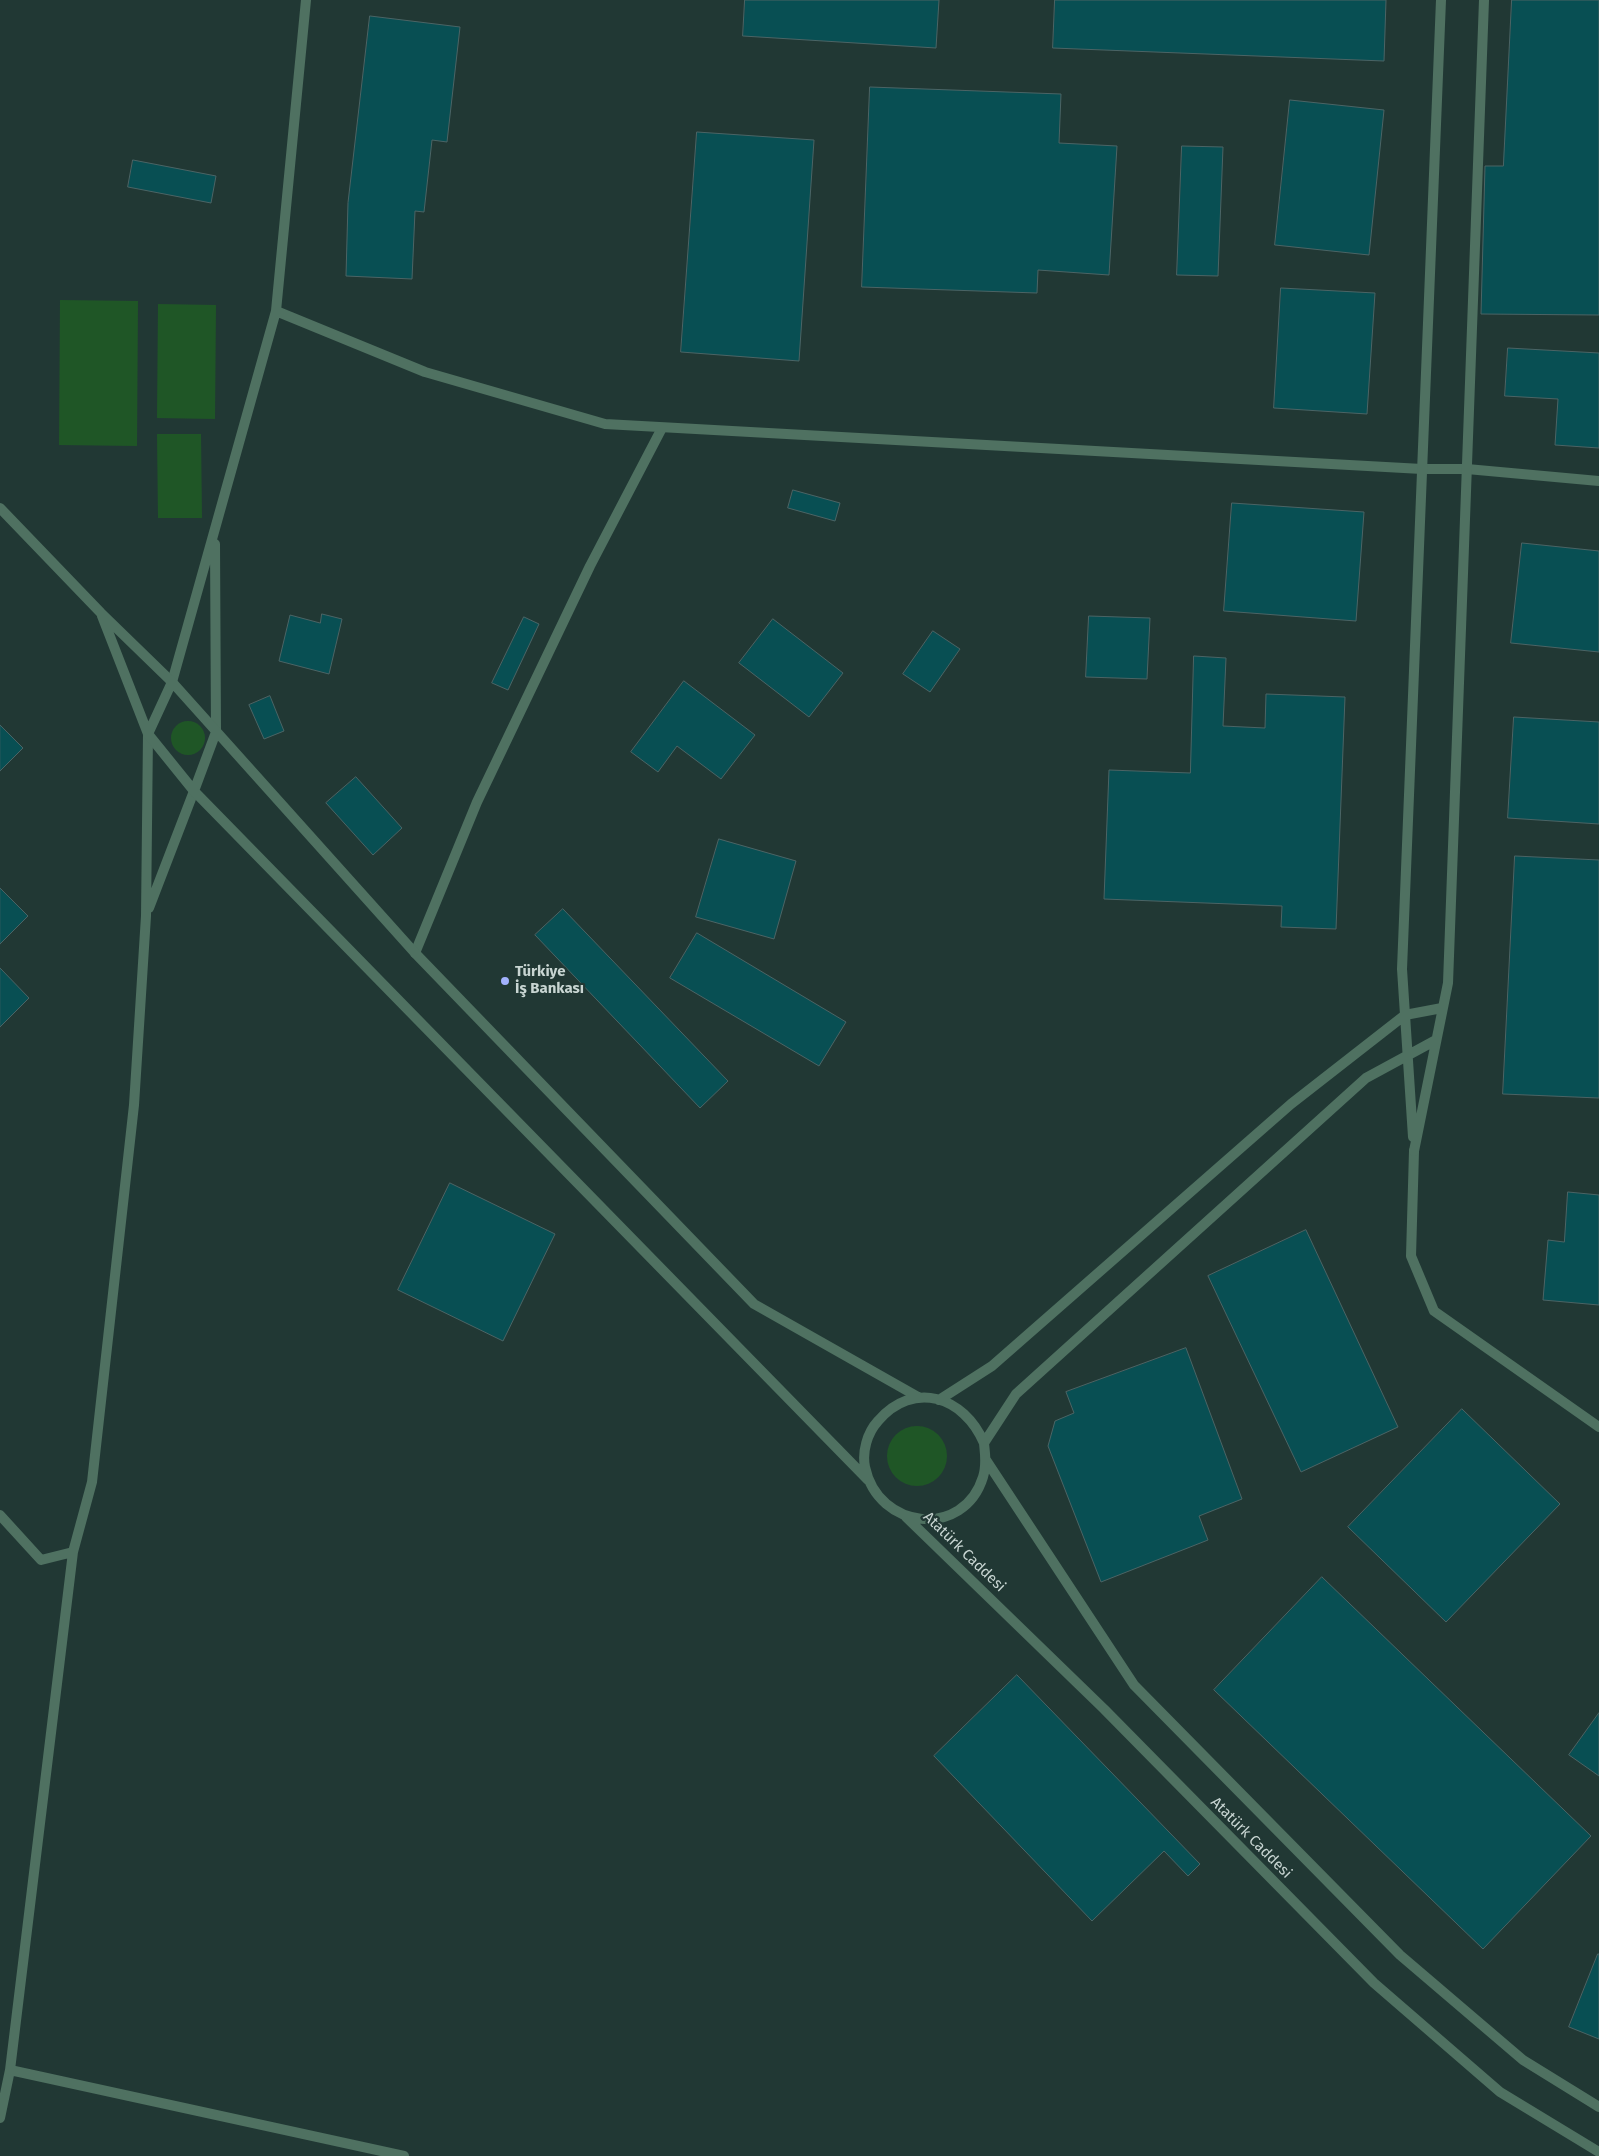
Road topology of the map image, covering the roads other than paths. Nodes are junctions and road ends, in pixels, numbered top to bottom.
1 (306, 0) edge
2 (1441, 0) edge
3 (1484, 0) edge
4 (276, 311) junction
5 (662, 428) junction
6 (1466, 469) junction
7 (1422, 470) junction
8 (1599, 481) edge
9 (0, 508) edge
10 (215, 533) junction
11 (101, 613) junction
12 (172, 682) junction
13 (216, 732) junction
14 (148, 734) junction
15 (194, 791) junction
16 (146, 916) junction
17 (415, 953) junction
18 (1442, 1008) junction
19 (1405, 1015) junction
20 (1436, 1040) junction
21 (1408, 1055) junction
22 (1414, 1151) junction
23 (920, 1398) junction
24 (938, 1400) junction
25 (1599, 1427) edge
26 (984, 1443) junction
27 (986, 1460) junction
28 (868, 1480) junction
29 (0, 1516) edge
30 (905, 1516) junction
31 (73, 1552) junction
32 (10, 2070) junction
33 (1599, 2107) edge
34 (0, 2118) edge
35 (1599, 2152) edge
36 (404, 2156) edge

1 - 4 street
2 - 7 street
3 - 6 street
4 - 5 street
4 - 10 street
5 - 7 street
5 - 17 street
6 - 7 street
6 - 8 street
6 - 18 street
7 - 19 street
9 - 11 street
10 - 12 street
10 - 13 street
11 - 12 street
11 - 14 street
12 - 13 street
12 - 14 street
13 - 15 street
13 - 17 street
14 - 15 street
14 - 16 street
15 - 16 street
15 - 28 street
16 - 31 street
17 - 23 street
18 - 19 street
18 - 20 street
19 - 21 street
19 - 24 street
20 - 21 street
20 - 22 street
21 - 22 street
21 - 26 street
22 - 25 street
23 - 24 street
23 - 28 street
24 - 26 street
26 - 27 street
27 - 30 street
27 - 33 street, Atatürk Caddesi
28 - 30 street
29 - 31 street
30 - 35 street, Atatürk Caddesi
31 - 32 street
32 - 34 street
32 - 36 street

